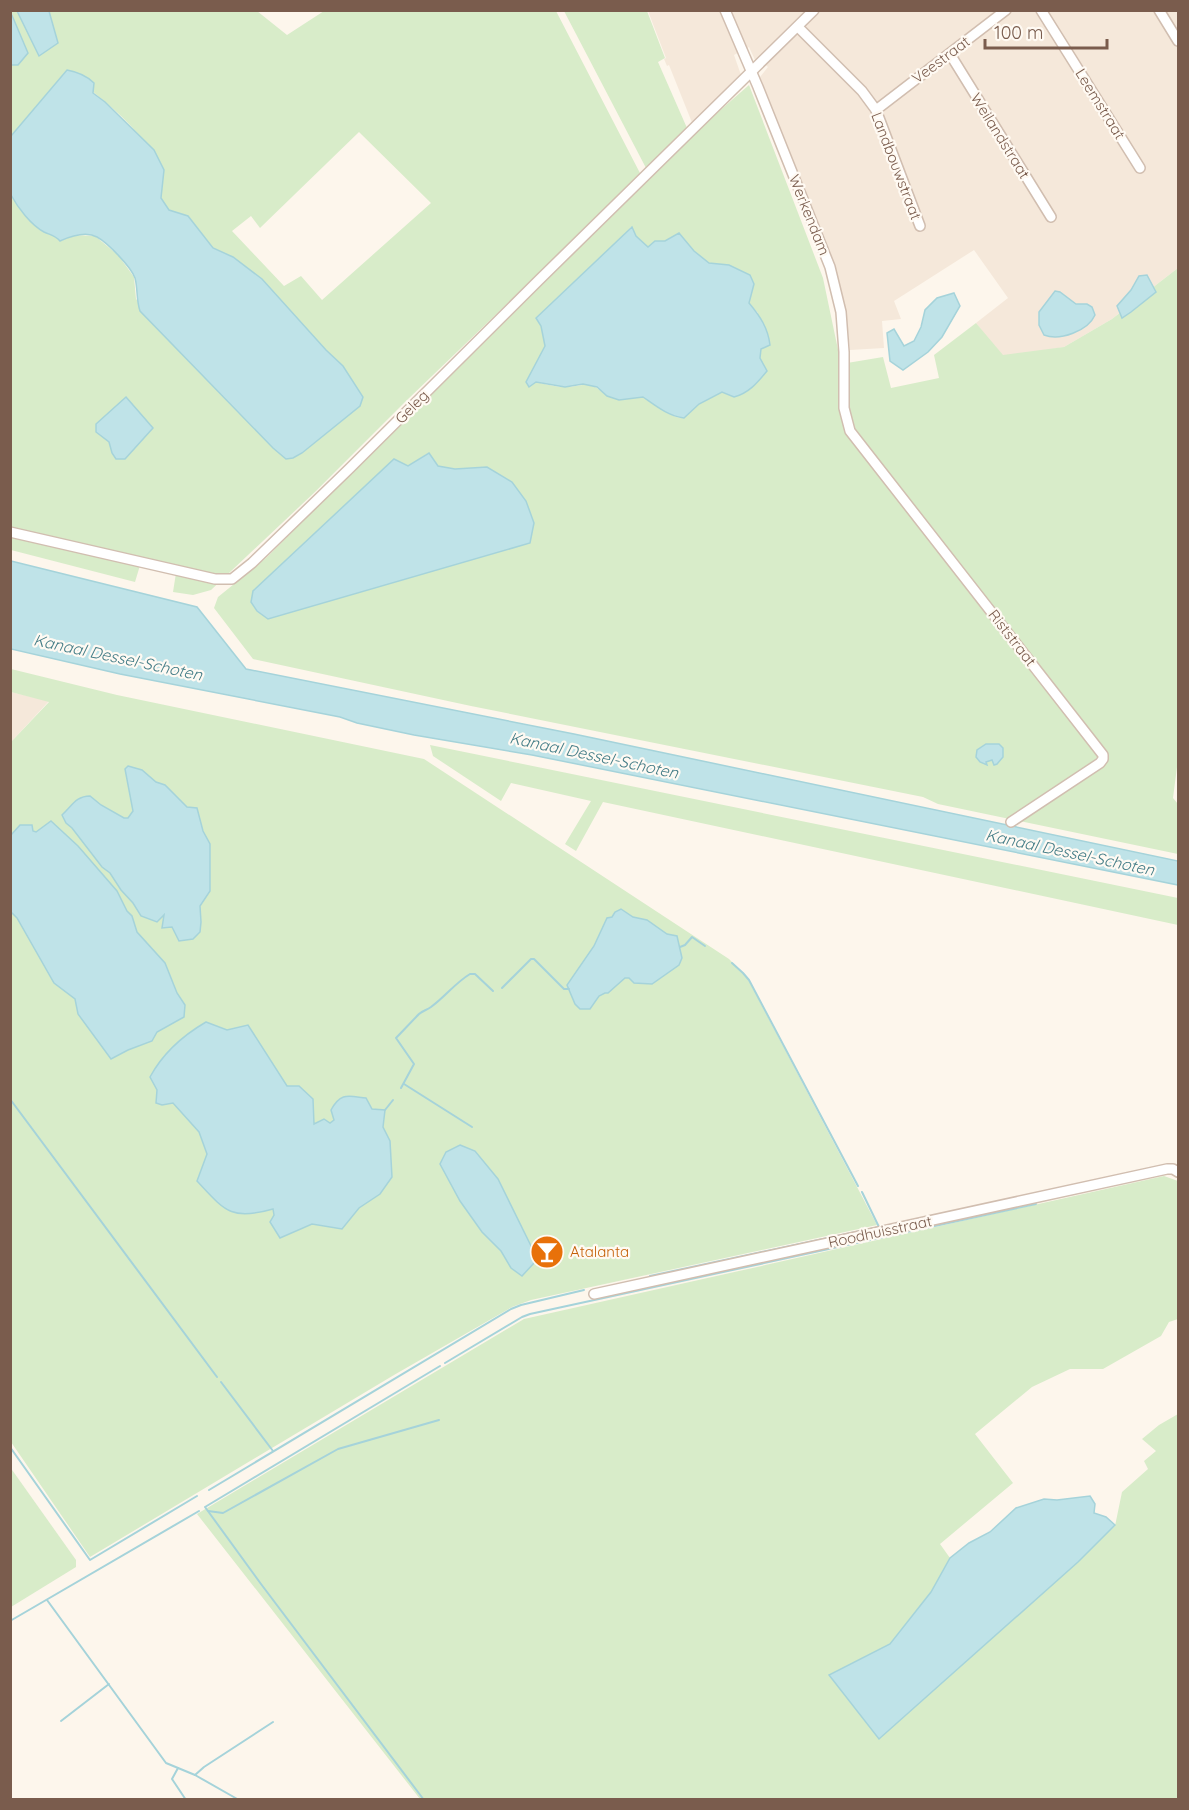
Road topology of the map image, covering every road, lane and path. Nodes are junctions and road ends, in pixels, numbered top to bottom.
1 (725, 10) edge
2 (814, 10) edge
3 (1006, 10) edge
4 (1041, 10) edge
5 (1159, 10) edge
6 (798, 27) junction
7 (1179, 41) edge
8 (950, 54) junction
9 (751, 73) junction
10 (876, 110) junction
11 (1140, 168) dead end
12 (1051, 217) dead end
13 (920, 226) dead end
14 (850, 431) joint
15 (10, 532) edge
16 (1011, 822) dead end
17 (1179, 1172) edge
18 (594, 1294) dead end

1 - 9 street, Werkendam
2 - 6 street
3 - 8 street, Veestraat
4 - 11 street, Leemstraat
5 - 7 street
6 - 9 street
6 - 10 street, Landbouwstraat
8 - 10 street, Veestraat
8 - 12 street, Weilandstraat
9 - 14 street, Werkendam
9 - 15 street, Geleg
10 - 13 street, Landbouwstraat
14 - 16 street, Riststraat
17 - 18 street, Roodhuisstraat

